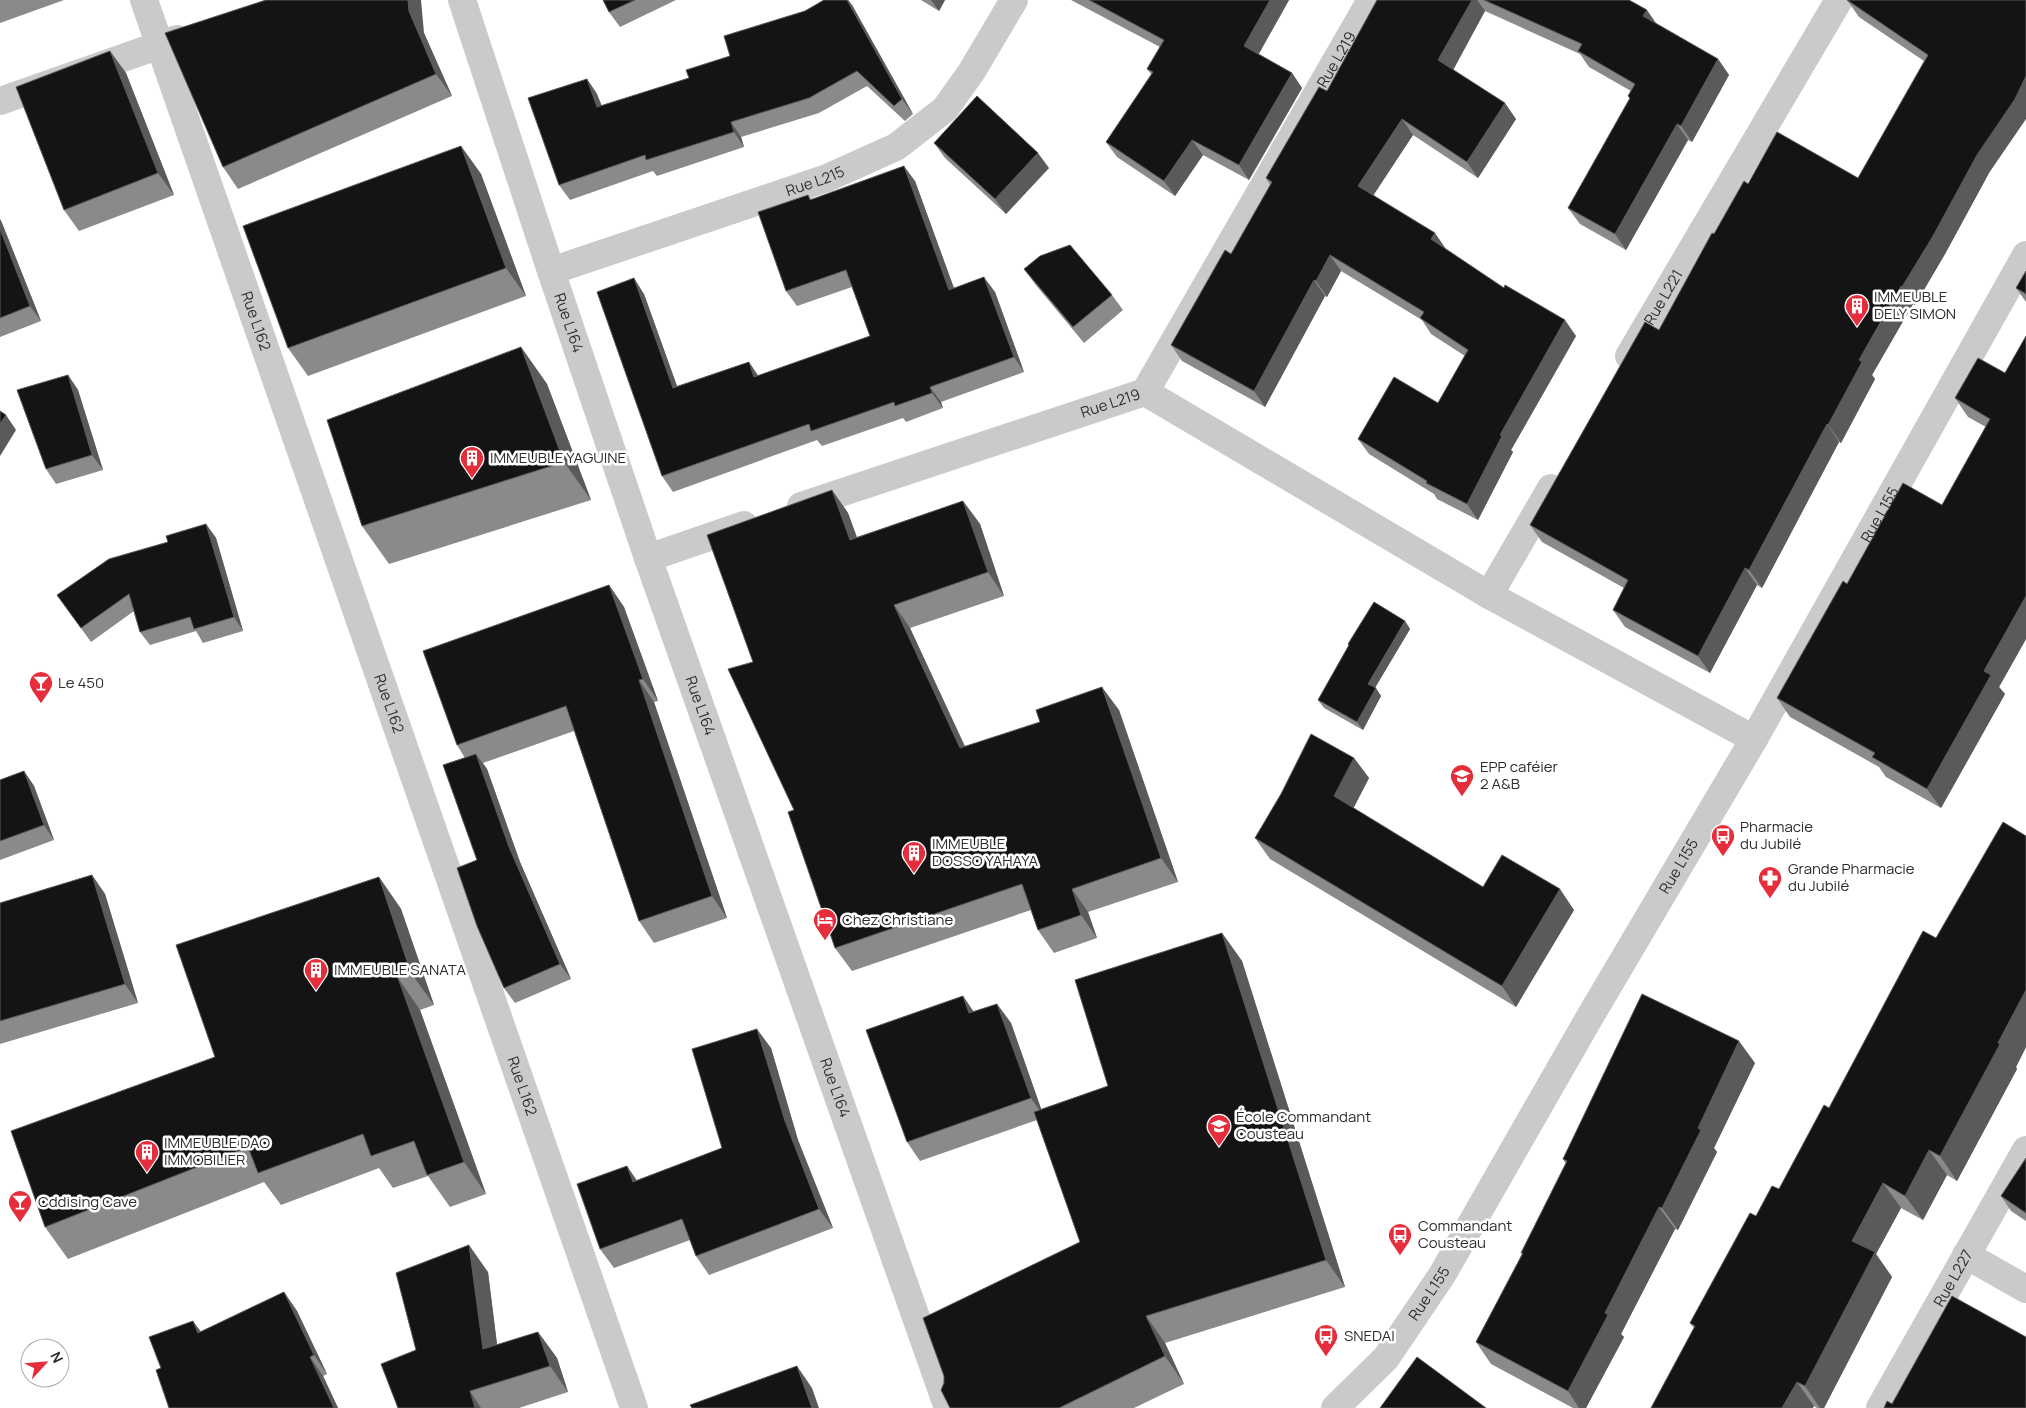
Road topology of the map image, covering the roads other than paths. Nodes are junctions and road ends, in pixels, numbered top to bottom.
1 (144, 0) edge
2 (462, 0) edge
3 (1014, 0) edge
4 (1371, 0) edge
5 (1838, 0) edge
6 (196, 33) edge
7 (159, 45) junction
8 (0, 100) edge
9 (2026, 254) edge
10 (551, 271) junction
11 (1619, 374) edge
12 (1145, 392) junction
13 (1564, 468) edge
14 (648, 558) junction
15 (1489, 595) junction
16 (1754, 739) junction
17 (2026, 1150) edge
18 (1966, 1255) junction
19 (2026, 1289) edge
20 (634, 1408) edge
21 (948, 1408) edge
22 (1336, 1408) edge
23 (1880, 1408) edge

1 - 7 street, Rue L162
2 - 10 street, Rue L164
3 - 10 street, Rue L215
4 - 12 street, Rue L219
5 - 11 street, Rue L221
6 - 7 street
7 - 8 street
7 - 20 street, Rue L162
9 - 16 street, Rue L155
10 - 14 street, Rue L164
12 - 14 street, Rue L219
12 - 15 street
13 - 15 street
14 - 21 street, Rue L164
15 - 16 street
16 - 22 street, Rue L155
17 - 18 street, Rue L227
18 - 19 street
18 - 23 street, Rue L227

